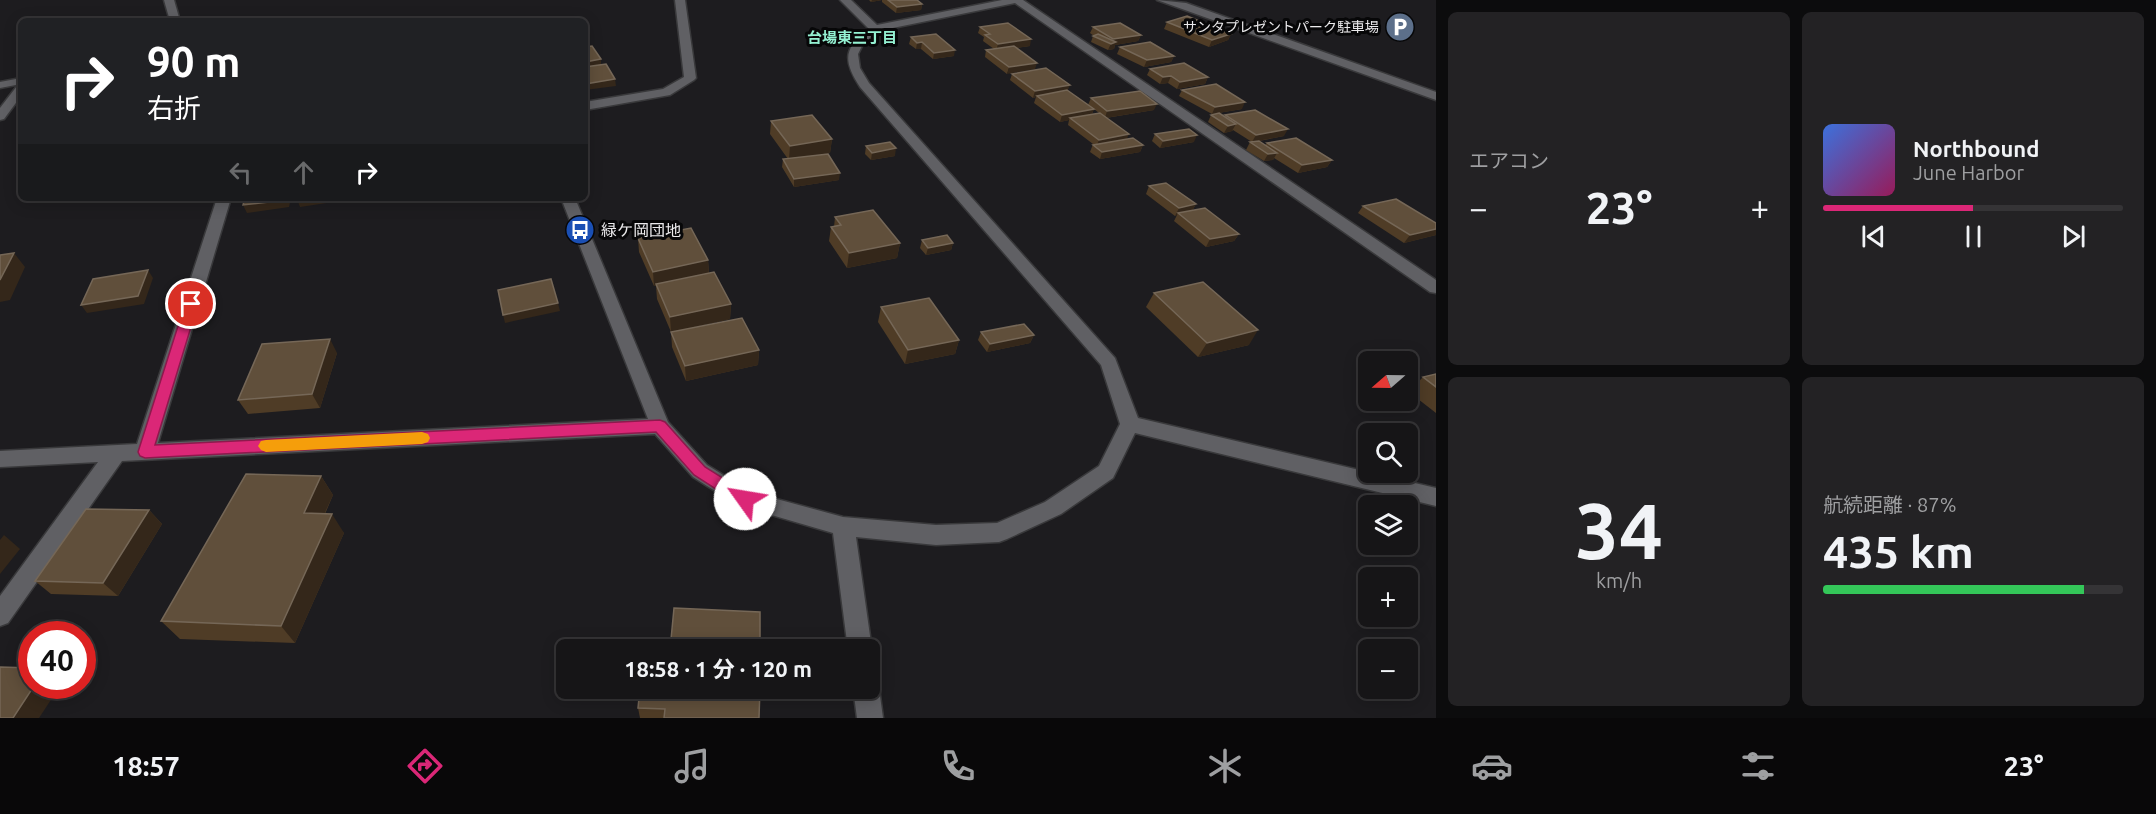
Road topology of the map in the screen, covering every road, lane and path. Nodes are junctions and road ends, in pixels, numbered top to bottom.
1 (169, 0) edge
2 (680, 0) edge
3 (845, 0) edge
4 (1016, 0) edge
5 (1162, 0) edge
6 (173, 18) edge
7 (875, 29) junction
8 (18, 82) edge
9 (0, 85) edge
10 (18, 92) edge
11 (1436, 96) edge
12 (588, 105) edge
13 (0, 116) edge
14 (224, 201) edge
15 (569, 201) edge
16 (1436, 288) edge
17 (1130, 424) junction
18 (660, 426) junction
19 (117, 452) junction
20 (145, 452) junction
21 (0, 459) edge
22 (1436, 497) edge
23 (843, 526) junction
24 (0, 615) edge
25 (858, 639) edge
26 (867, 699) edge
27 (870, 718) edge

1 - 6 street
2 - 12 street
3 - 7 street
4 - 7 street
4 - 16 street
5 - 11 street
7 - 17 street
8 - 9 street
10 - 13 street
14 - 20 street
15 - 18 street
17 - 22 street
17 - 23 street
18 - 20 street
18 - 23 street
19 - 20 street
19 - 21 street
19 - 24 street
23 - 25 street
26 - 27 street

